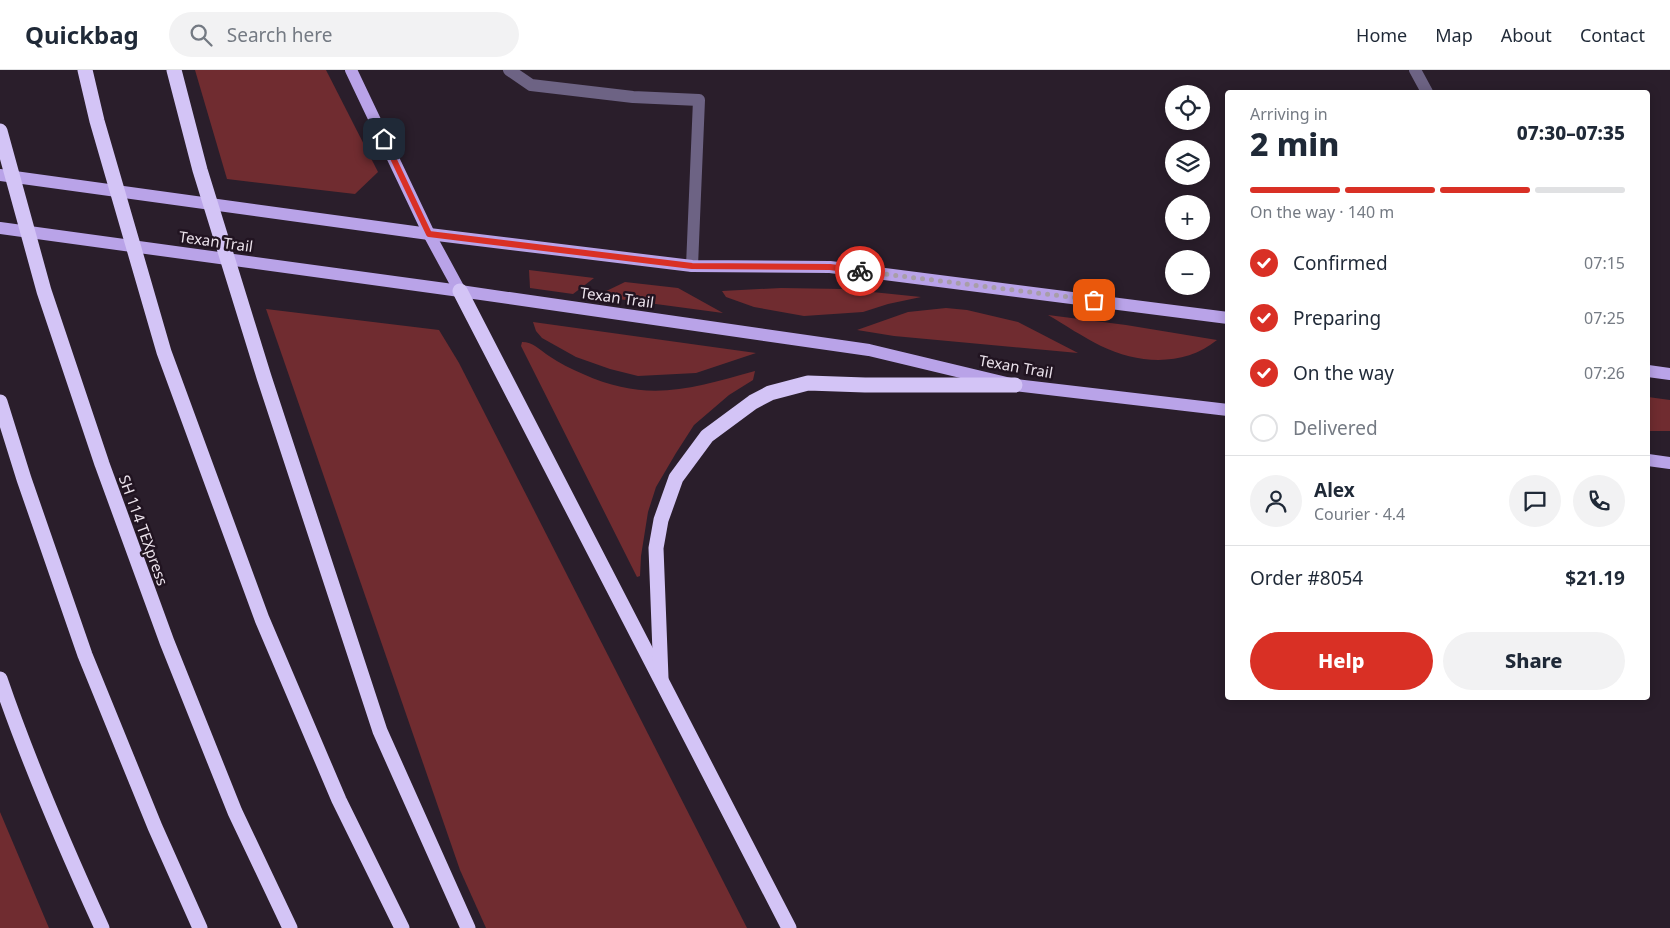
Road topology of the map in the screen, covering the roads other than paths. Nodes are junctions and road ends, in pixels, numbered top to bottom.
1 (86, 70) edge
2 (174, 70) edge
3 (351, 70) edge
4 (509, 70) edge
5 (1415, 70) edge
6 (1426, 90) edge
7 (0, 131) edge
8 (0, 175) edge
9 (0, 228) edge
10 (429, 234) junction
11 (692, 266) junction
12 (460, 290) junction
13 (1225, 318) edge
14 (1650, 371) edge
15 (1670, 374) edge
16 (1015, 385) junction
17 (0, 402) edge
18 (1225, 410) edge
19 (1650, 460) edge
20 (1670, 463) edge
21 (0, 679) edge
22 (661, 682) junction
23 (102, 928) edge
24 (200, 928) edge
25 (290, 928) edge
26 (402, 928) edge
27 (468, 928) edge
28 (789, 928) edge

1 - 26 highway
2 - 27 highway
3 - 10 main road
4 - 11 lane
5 - 6 lane
7 - 25 highway, SH 114 TEXpress
8 - 10 main road
9 - 12 main road, Texan Trail
10 - 11 main road
10 - 12 main road
11 - 13 main road
12 - 16 main road, Texan Trail
12 - 22 highway
14 - 15 main road
16 - 18 main road, Texan Trail
16 - 22 highway
17 - 24 highway
19 - 20 main road
21 - 23 highway
22 - 28 highway

